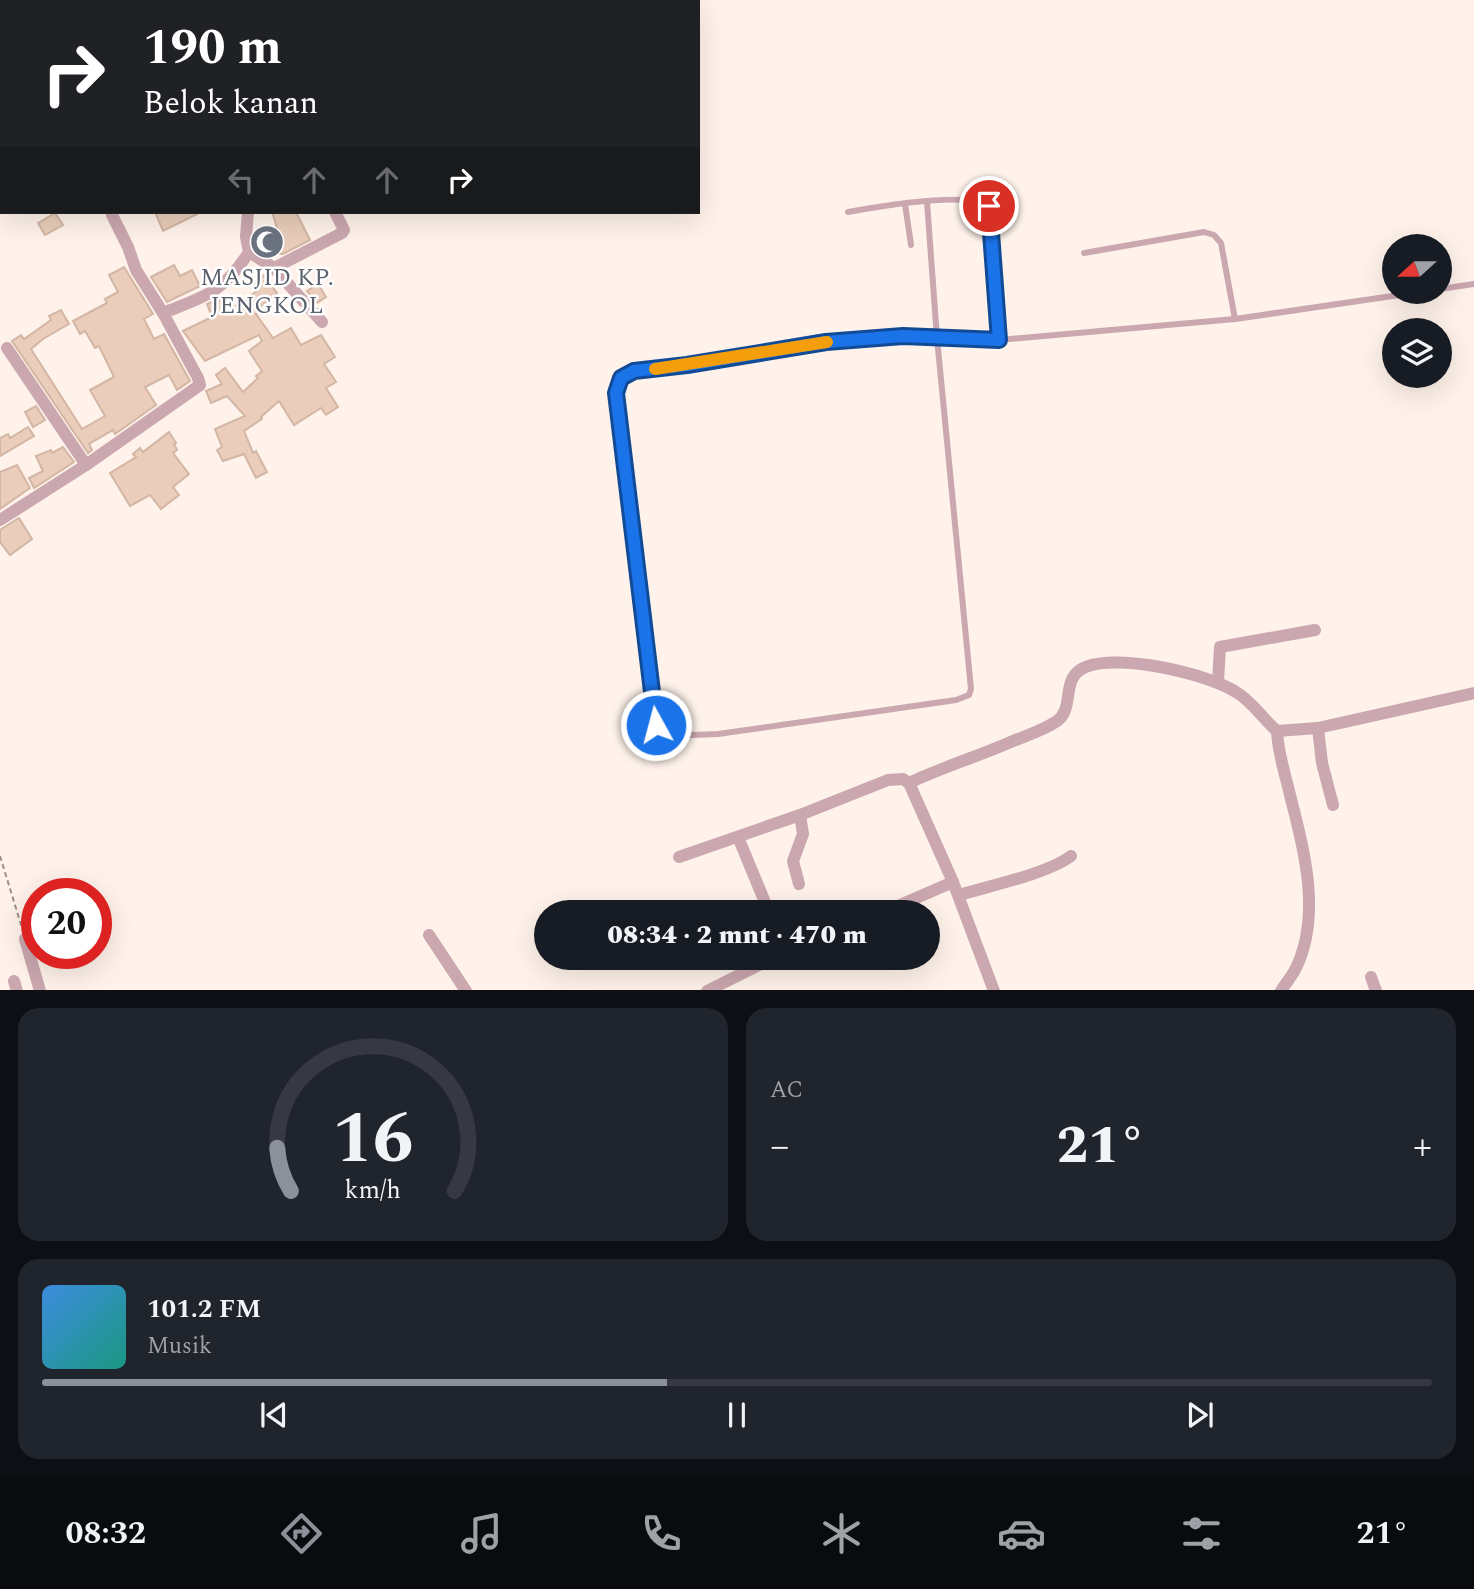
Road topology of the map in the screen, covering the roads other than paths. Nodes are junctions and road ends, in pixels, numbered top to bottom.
1 (927, 202) junction
2 (905, 204) junction
3 (848, 212) dead end
4 (248, 214) edge
5 (336, 214) edge
6 (112, 215) dead end
7 (911, 245) dead end
8 (249, 252) junction
9 (1084, 253) dead end
10 (274, 268) junction
11 (1474, 285) edge
12 (1452, 288) edge
13 (1382, 298) edge
14 (163, 313) junction
15 (1235, 319) junction
16 (323, 322) dead end
17 (937, 338) junction
18 (999, 340) junction
19 (7, 348) dead end
20 (86, 465) junction
21 (0, 520) edge
22 (1315, 630) dead end
23 (1218, 682) junction
24 (1474, 692) edge
25 (1318, 728) junction
26 (1277, 731) junction
27 (909, 783) junction
28 (1332, 805) dead end
29 (800, 815) junction
30 (738, 836) junction
31 (1071, 856) dead end
32 (679, 857) dead end
33 (953, 882) junction
34 (799, 884) dead end
35 (959, 895) junction
36 (764, 900) edge
37 (912, 900) edge
38 (429, 935) dead end
39 (34, 969) edge
40 (748, 970) edge
41 (1371, 977) dead end
42 (40, 990) edge
43 (466, 990) edge
44 (706, 990) edge
45 (994, 990) edge
46 (1281, 990) edge
47 (1376, 990) edge

1 - 2 lane
1 - 17 lane
1 - 18 lane
2 - 3 lane
2 - 7 lane
4 - 8 street
5 - 10 street
6 - 14 street
8 - 10 street
8 - 14 street
9 - 15 lane
10 - 16 street
11 - 12 lane
13 - 15 lane
14 - 20 street
15 - 18 lane
17 - 17 lane
17 - 18 lane
19 - 20 street
20 - 21 street
22 - 23 street
23 - 26 street
23 - 27 street
24 - 25 street
25 - 26 street
25 - 28 street
26 - 46 street
27 - 29 street
27 - 33 street
29 - 30 street
29 - 34 street
30 - 32 street
30 - 36 street
31 - 35 street
33 - 35 street
33 - 37 street
35 - 45 street
38 - 43 street
39 - 42 street
40 - 44 street
41 - 47 street

